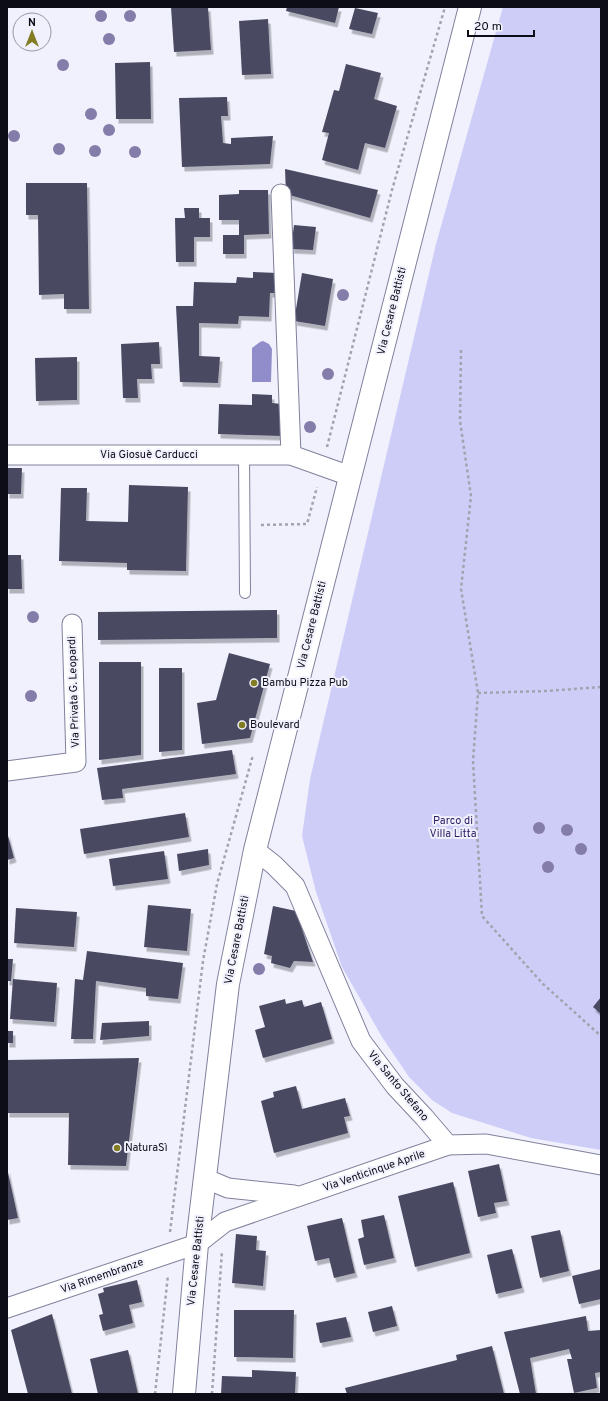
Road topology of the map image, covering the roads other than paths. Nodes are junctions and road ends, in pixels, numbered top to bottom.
1 (470, 7) edge
2 (282, 194) dead end
3 (7, 455) edge
4 (244, 455) junction
5 (291, 455) junction
6 (350, 476) junction
7 (245, 593) dead end
8 (72, 624) dead end
9 (7, 771) edge
10 (255, 850) junction
11 (448, 1146) junction
12 (601, 1165) edge
13 (204, 1178) junction
14 (300, 1196) junction
15 (197, 1244) junction
16 (7, 1308) edge
17 (184, 1394) edge

1 - 6 main road, Via Cesare Battisti
2 - 5 street
3 - 4 street, Via Giosuè Carducci
4 - 5 street, Via Giosuè Carducci
4 - 7 lane
5 - 6 street, Via Giosuè Carducci
6 - 10 main road, Via Cesare Battisti
8 - 9 street, Via Privata G. Leopardi
10 - 11 street, Via Santo Stefano
10 - 13 main road, Via Cesare Battisti
11 - 12 street
11 - 14 street, Via Venticinque Aprile
13 - 14 street, Via Venticinque Aprile
13 - 15 main road, Via Cesare Battisti
14 - 15 street, Via Venticinque Aprile
15 - 16 street, Via Rimembranze
15 - 17 main road, Via Cesare Battisti

